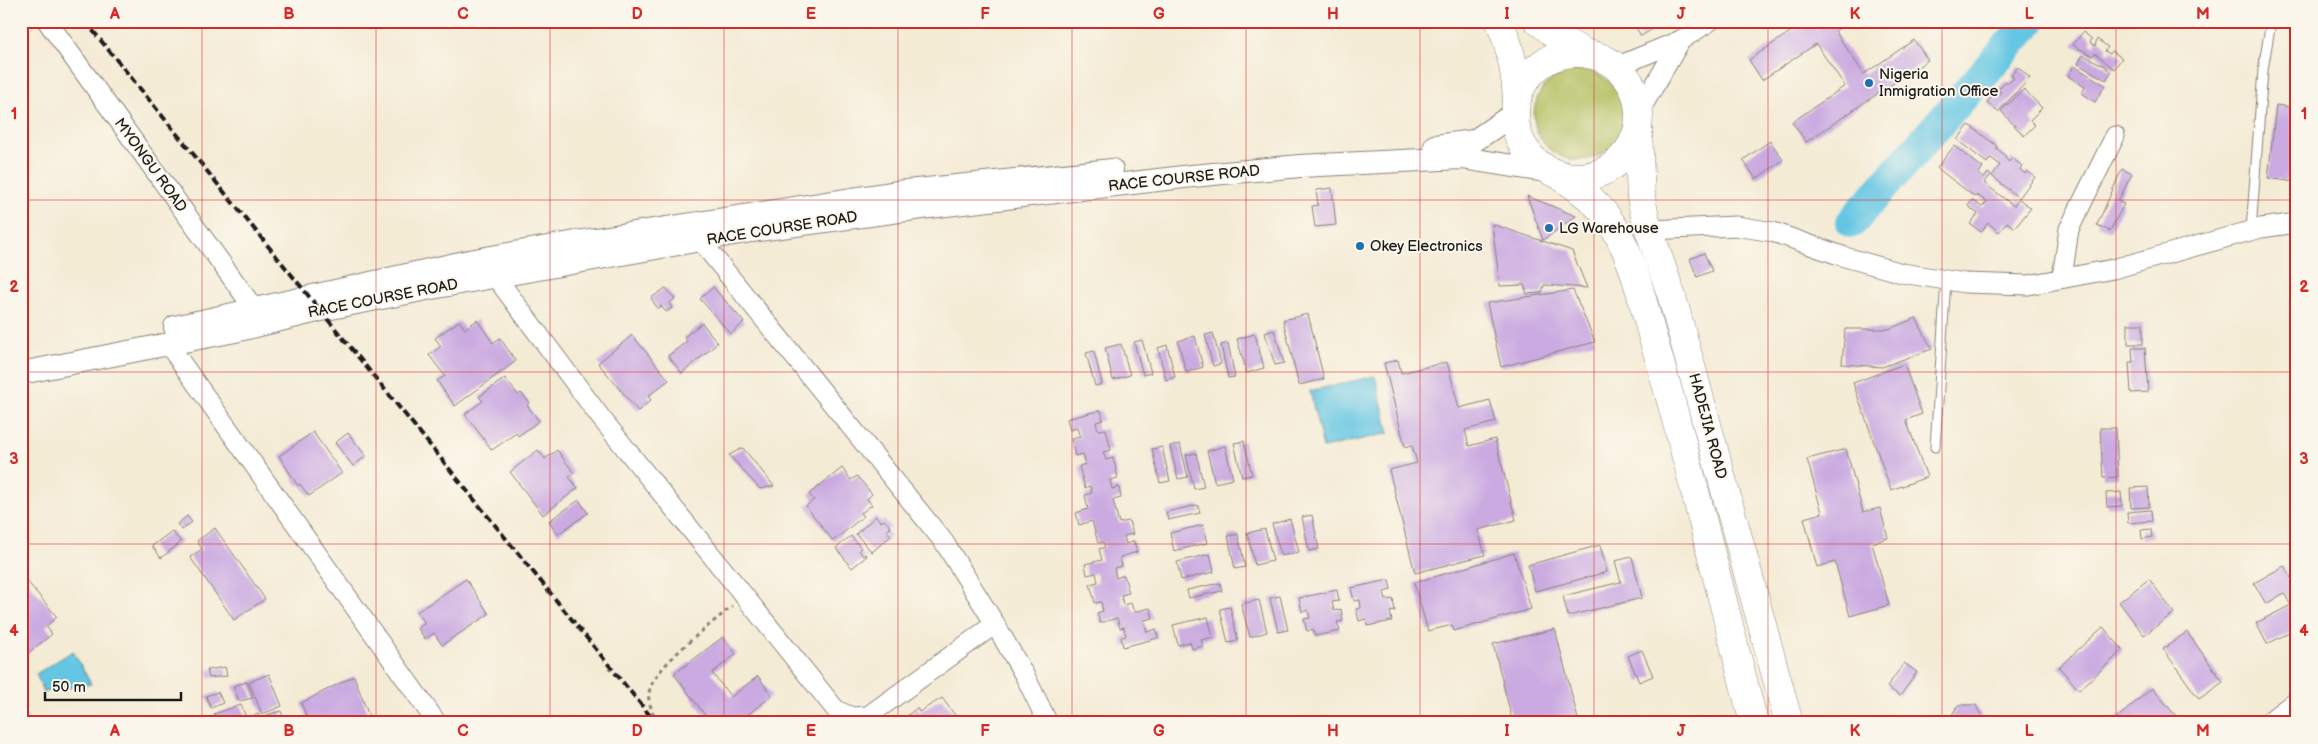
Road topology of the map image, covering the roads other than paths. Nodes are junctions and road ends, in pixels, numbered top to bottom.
1 (47, 21) edge
2 (1499, 21) edge
3 (1538, 21) edge
4 (1710, 21) edge
5 (2271, 21) edge
6 (1680, 40) junction
7 (1585, 54) junction
8 (1616, 67) junction
9 (1516, 106) junction
10 (1639, 120) junction
11 (2115, 136) dead end
12 (1555, 174) junction
13 (2297, 223) edge
14 (1650, 230) junction
15 (2251, 230) junction
16 (700, 240) junction
17 (495, 276) junction
18 (2062, 278) junction
19 (1946, 280) junction
20 (259, 317) junction
21 (168, 344) junction
22 (21, 357) edge
23 (21, 373) edge
24 (1935, 447) dead end
25 (995, 624) junction
26 (2297, 700) edge
27 (1044, 721) edge
28 (436, 723) edge
29 (1754, 723) edge
30 (1789, 723) edge
31 (2267, 723) edge

1 - 20 street, MYONGU ROAD
2 - 9 main road
3 - 7 main road
4 - 6 street
5 - 15 lane
6 - 8 street
6 - 10 street
7 - 8 main road
7 - 9 main road
8 - 10 main road
9 - 12 main road
9 - 20 street, RACE COURSE ROAD
10 - 12 main road
10 - 14 main road, HADEJIA ROAD
11 - 18 street
12 - 16 street, RACE COURSE ROAD
12 - 29 main road, HADEJIA ROAD
13 - 15 street
14 - 19 street
14 - 30 main road, HADEJIA ROAD
15 - 18 street
16 - 17 street, RACE COURSE ROAD
16 - 25 street
17 - 20 street, RACE COURSE ROAD
17 - 25 street
18 - 19 street
19 - 24 lane
20 - 21 street, RACE COURSE ROAD
20 - 22 street, RACE COURSE ROAD
21 - 23 street, RACE COURSE ROAD
21 - 28 street
25 - 27 street
26 - 31 street

